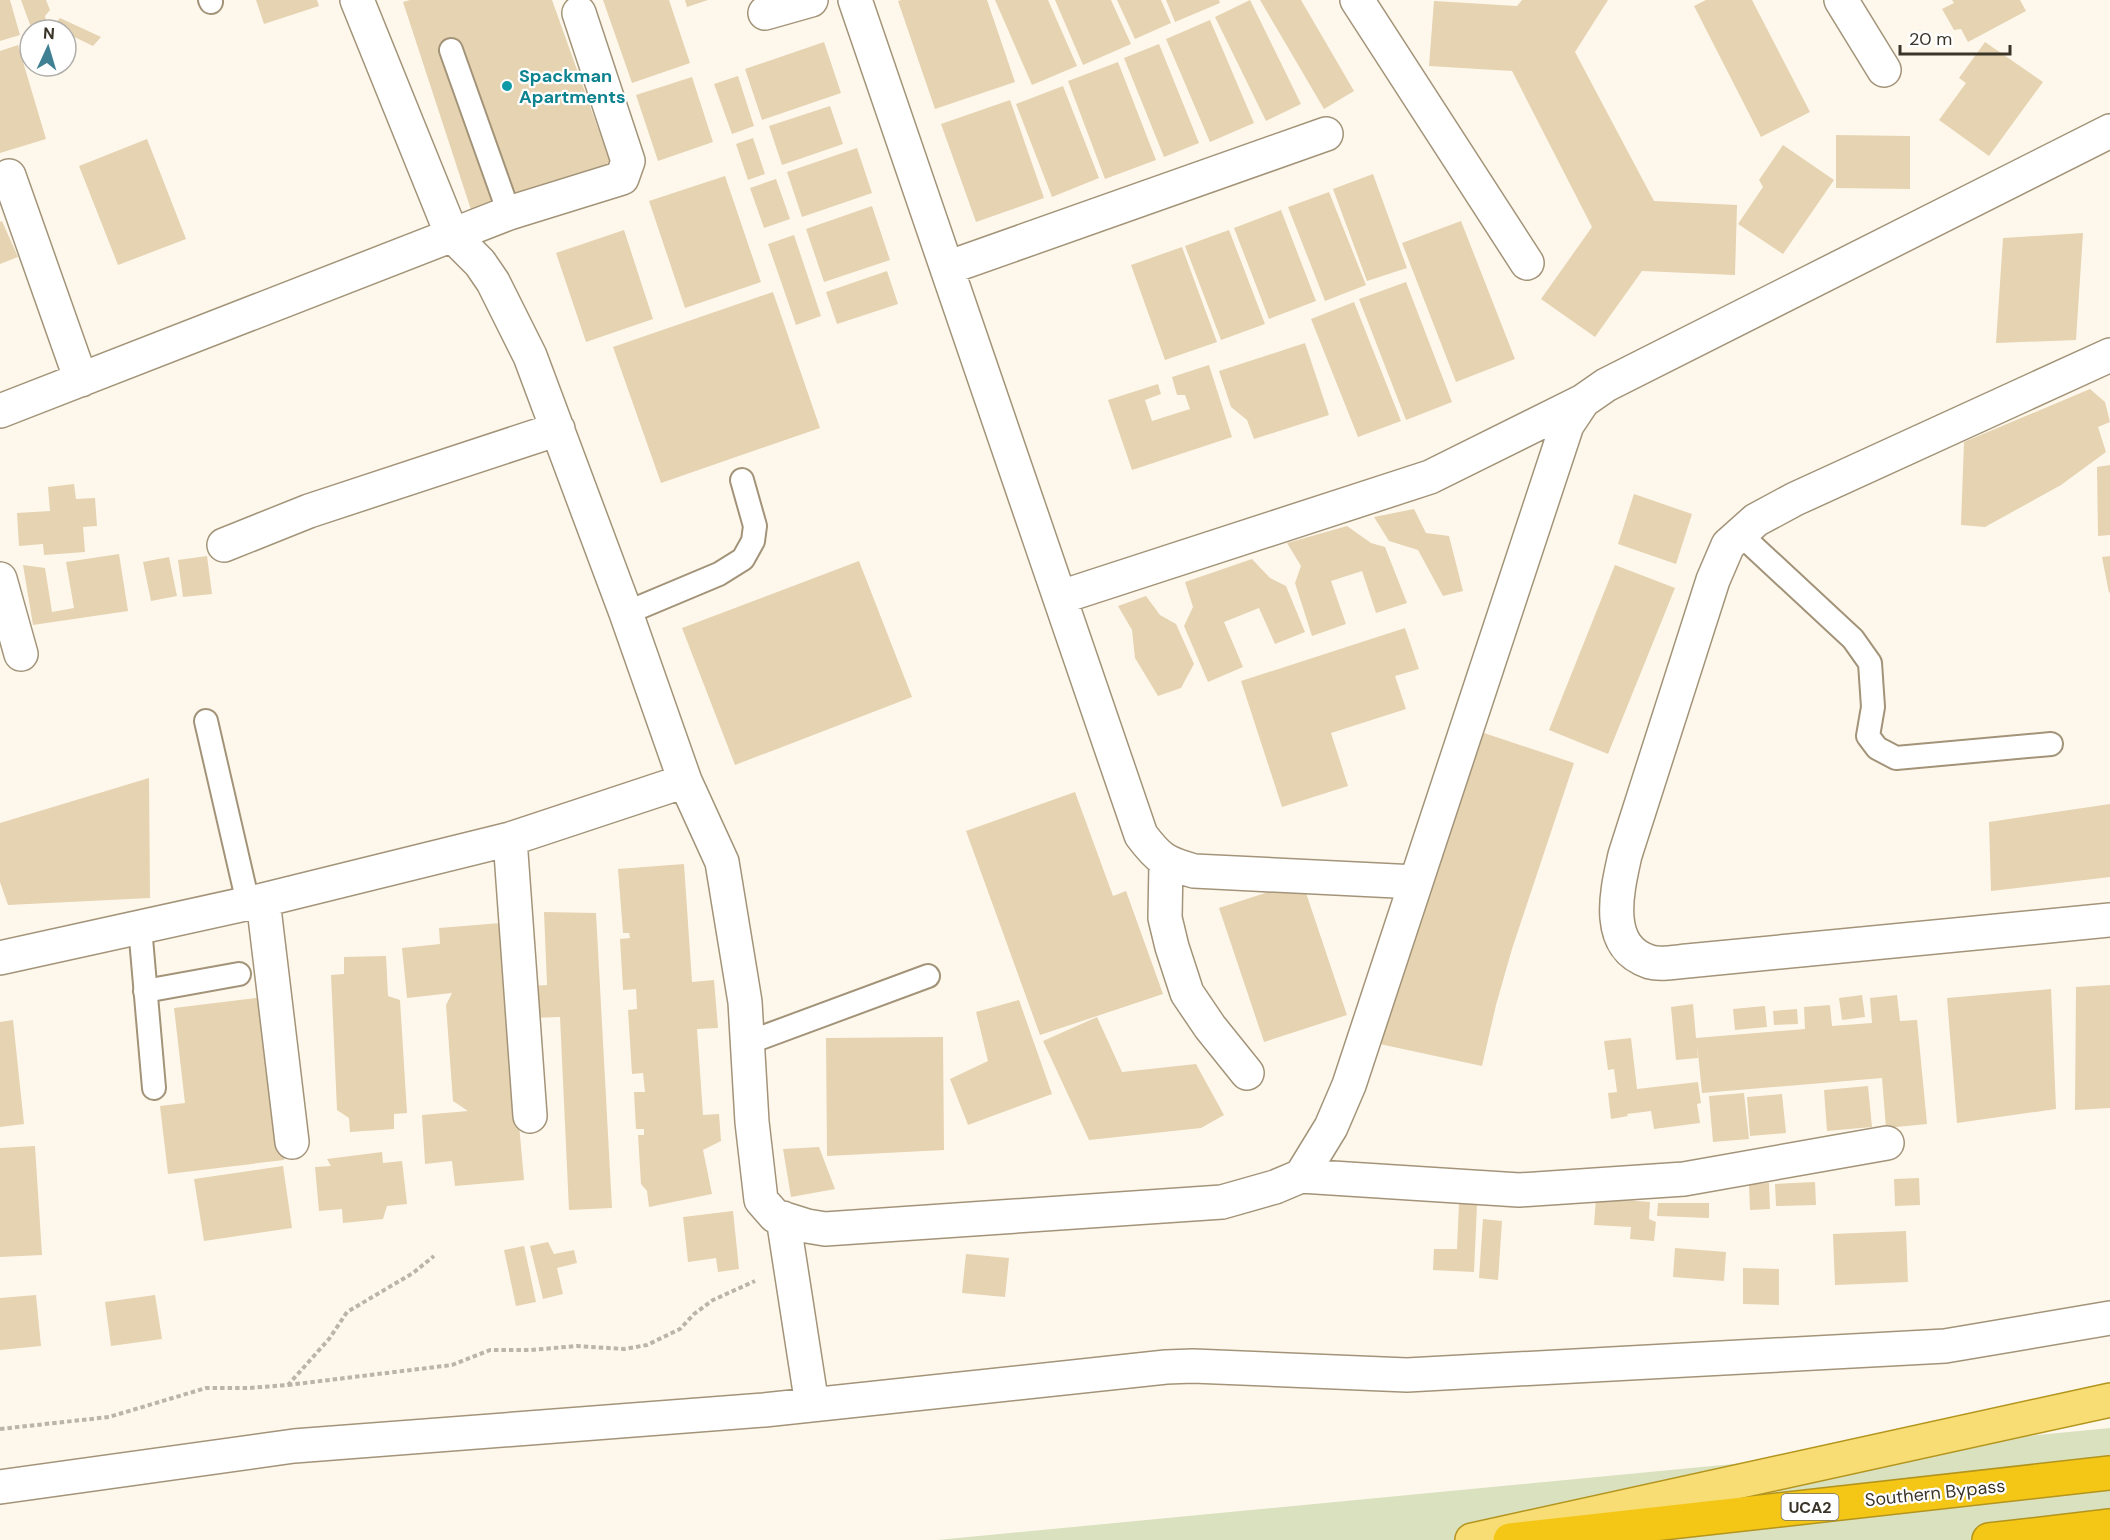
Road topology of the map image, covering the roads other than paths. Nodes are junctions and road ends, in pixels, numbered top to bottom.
1 (357, 0) edge
2 (811, 0) edge
3 (855, 0) edge
4 (1841, 0) edge
5 (1363, 2) edge
6 (765, 12) dead end
7 (579, 13) dead end
8 (451, 50) dead end
9 (1884, 70) dead end
10 (2110, 131) edge
11 (1326, 134) dead end
12 (9, 176) dead end
13 (509, 213) junction
14 (452, 235) junction
15 (1527, 263) dead end
16 (947, 268) junction
17 (2110, 355) edge
18 (81, 380) junction
19 (1583, 401) junction
20 (0, 411) edge
21 (558, 429) junction
22 (742, 480) dead end
23 (1740, 534) junction
24 (224, 545) dead end
25 (0, 579) edge
26 (1061, 597) junction
27 (626, 613) junction
28 (21, 654) dead end
29 (206, 721) dead end
30 (2051, 744) dead end
31 (685, 781) junction
32 (510, 839) junction
33 (1166, 863) junction
34 (1416, 882) junction
35 (256, 902) junction
36 (2110, 920) edge
37 (140, 927) junction
38 (0, 958) edge
39 (239, 974) dead end
40 (928, 976) dead end
41 (145, 991) junction
42 (747, 1042) junction
43 (1247, 1073) dead end
44 (154, 1088) dead end
45 (530, 1116) dead end
46 (292, 1142) dead end
47 (1887, 1143) dead end
48 (1301, 1176) junction
49 (783, 1218) junction
50 (2110, 1318) edge
51 (2110, 1400) edge
52 (812, 1405) junction
53 (2110, 1473) edge
54 (0, 1487) edge
55 (2110, 1526) edge
56 (1472, 1540) edge
57 (1510, 1540) edge
58 (1989, 1540) edge

1 - 14 street
2 - 6 street
3 - 16 street
4 - 9 street
5 - 15 street
7 - 13 street
8 - 13 lane
10 - 19 street
11 - 16 street
12 - 18 street
13 - 14 street
14 - 18 street
14 - 21 street
16 - 26 street
17 - 23 street
18 - 20 street
19 - 26 street
19 - 34 street
21 - 24 street
21 - 27 street
22 - 27 lane
23 - 30 lane
23 - 36 street
25 - 28 street
26 - 33 street
27 - 31 street
29 - 35 lane
31 - 32 street
31 - 42 street
32 - 35 street
32 - 45 street
33 - 34 street
33 - 43 street
34 - 48 street
35 - 37 street
35 - 46 street
37 - 38 street
37 - 41 lane
39 - 41 lane
40 - 42 lane
41 - 44 lane
42 - 49 street
47 - 48 street
48 - 49 street
49 - 52 street
50 - 52 street
51 - 56 main road
52 - 54 street
53 - 57 highway, Southern Bypass / UCA2
55 - 58 highway

